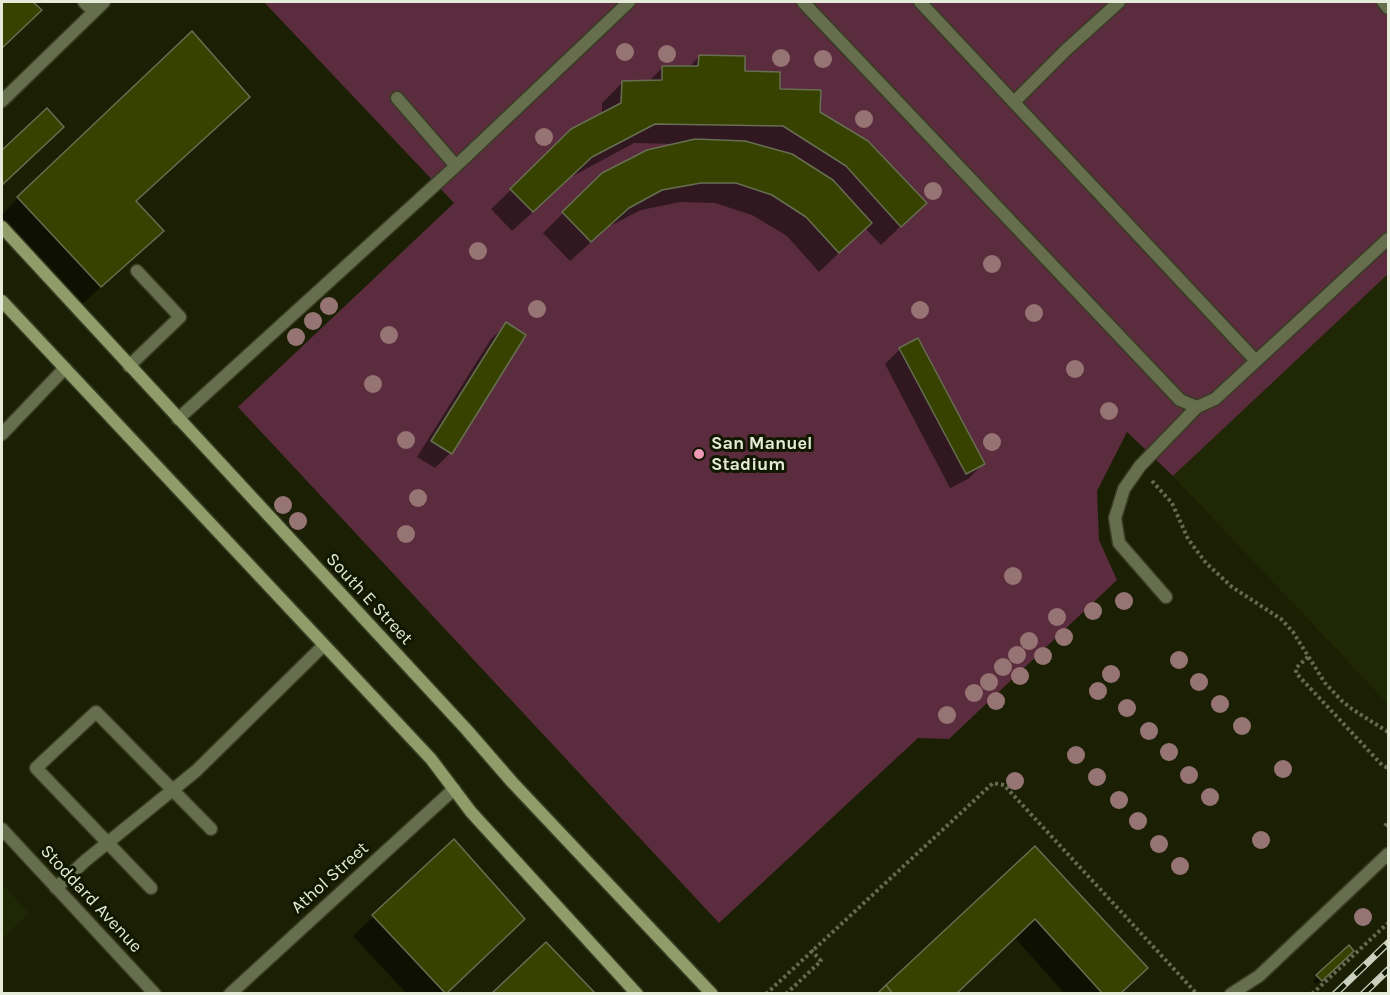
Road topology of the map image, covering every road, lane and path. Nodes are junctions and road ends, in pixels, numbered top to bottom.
1 (84, 2) edge
2 (104, 2) edge
3 (629, 2) edge
4 (803, 2) edge
5 (920, 2) edge
6 (1119, 2) edge
7 (1383, 2) edge
8 (1389, 8) edge
9 (93, 11) junction
10 (396, 98) dead end
11 (2, 101) edge
12 (1015, 101) junction
13 (456, 166) junction
14 (2, 227) edge
15 (1389, 239) edge
16 (137, 272) dead end
17 (2, 301) edge
18 (1256, 361) junction
19 (129, 366) junction
20 (65, 368) junction
21 (1197, 408) junction
22 (178, 419) junction
23 (2, 434) edge
24 (1151, 480) dead end
25 (1166, 597) dead end
26 (324, 645) junction
27 (1308, 657) junction
28 (1389, 732) edge
29 (1389, 768) edge
30 (454, 789) junction
31 (172, 790) junction
32 (1389, 822) edge
33 (1385, 826) dead end
34 (2, 829) edge
35 (211, 830) dead end
36 (107, 843) junction
37 (1389, 855) edge
38 (56, 888) junction
39 (151, 888) dead end
40 (1389, 923) edge
41 (812, 950) junction
42 (155, 993) edge
43 (230, 993) edge
44 (637, 993) edge
45 (712, 993) edge
46 (766, 993) edge
47 (786, 993) edge
48 (1197, 993) edge
49 (1231, 993) edge
50 (1312, 993) edge

1 - 9 street
2 - 9 street
3 - 13 street
4 - 21 street
5 - 12 street
6 - 12 street
7 - 8 street
9 - 11 street
10 - 13 street
12 - 18 street
13 - 22 street
14 - 19 main road, South E Street
15 - 18 street
16 - 19 street
17 - 20 main road
18 - 21 street
19 - 22 main road, South E Street
20 - 23 street
20 - 26 main road
21 - 25 street
22 - 45 main road, South E Street
24 - 27 path
26 - 30 main road
26 - 31 street
27 - 28 path
27 - 29 path
30 - 43 street, Athol Street
30 - 44 main road
31 - 35 street
31 - 36 street
31 - 36 street
32 - 33 path
34 - 38 street, Stoddard Avenue
36 - 38 street
36 - 39 street
37 - 49 street
38 - 42 street, Stoddard Avenue
40 - 50 path
41 - 46 path
41 - 47 path
41 - 48 path

